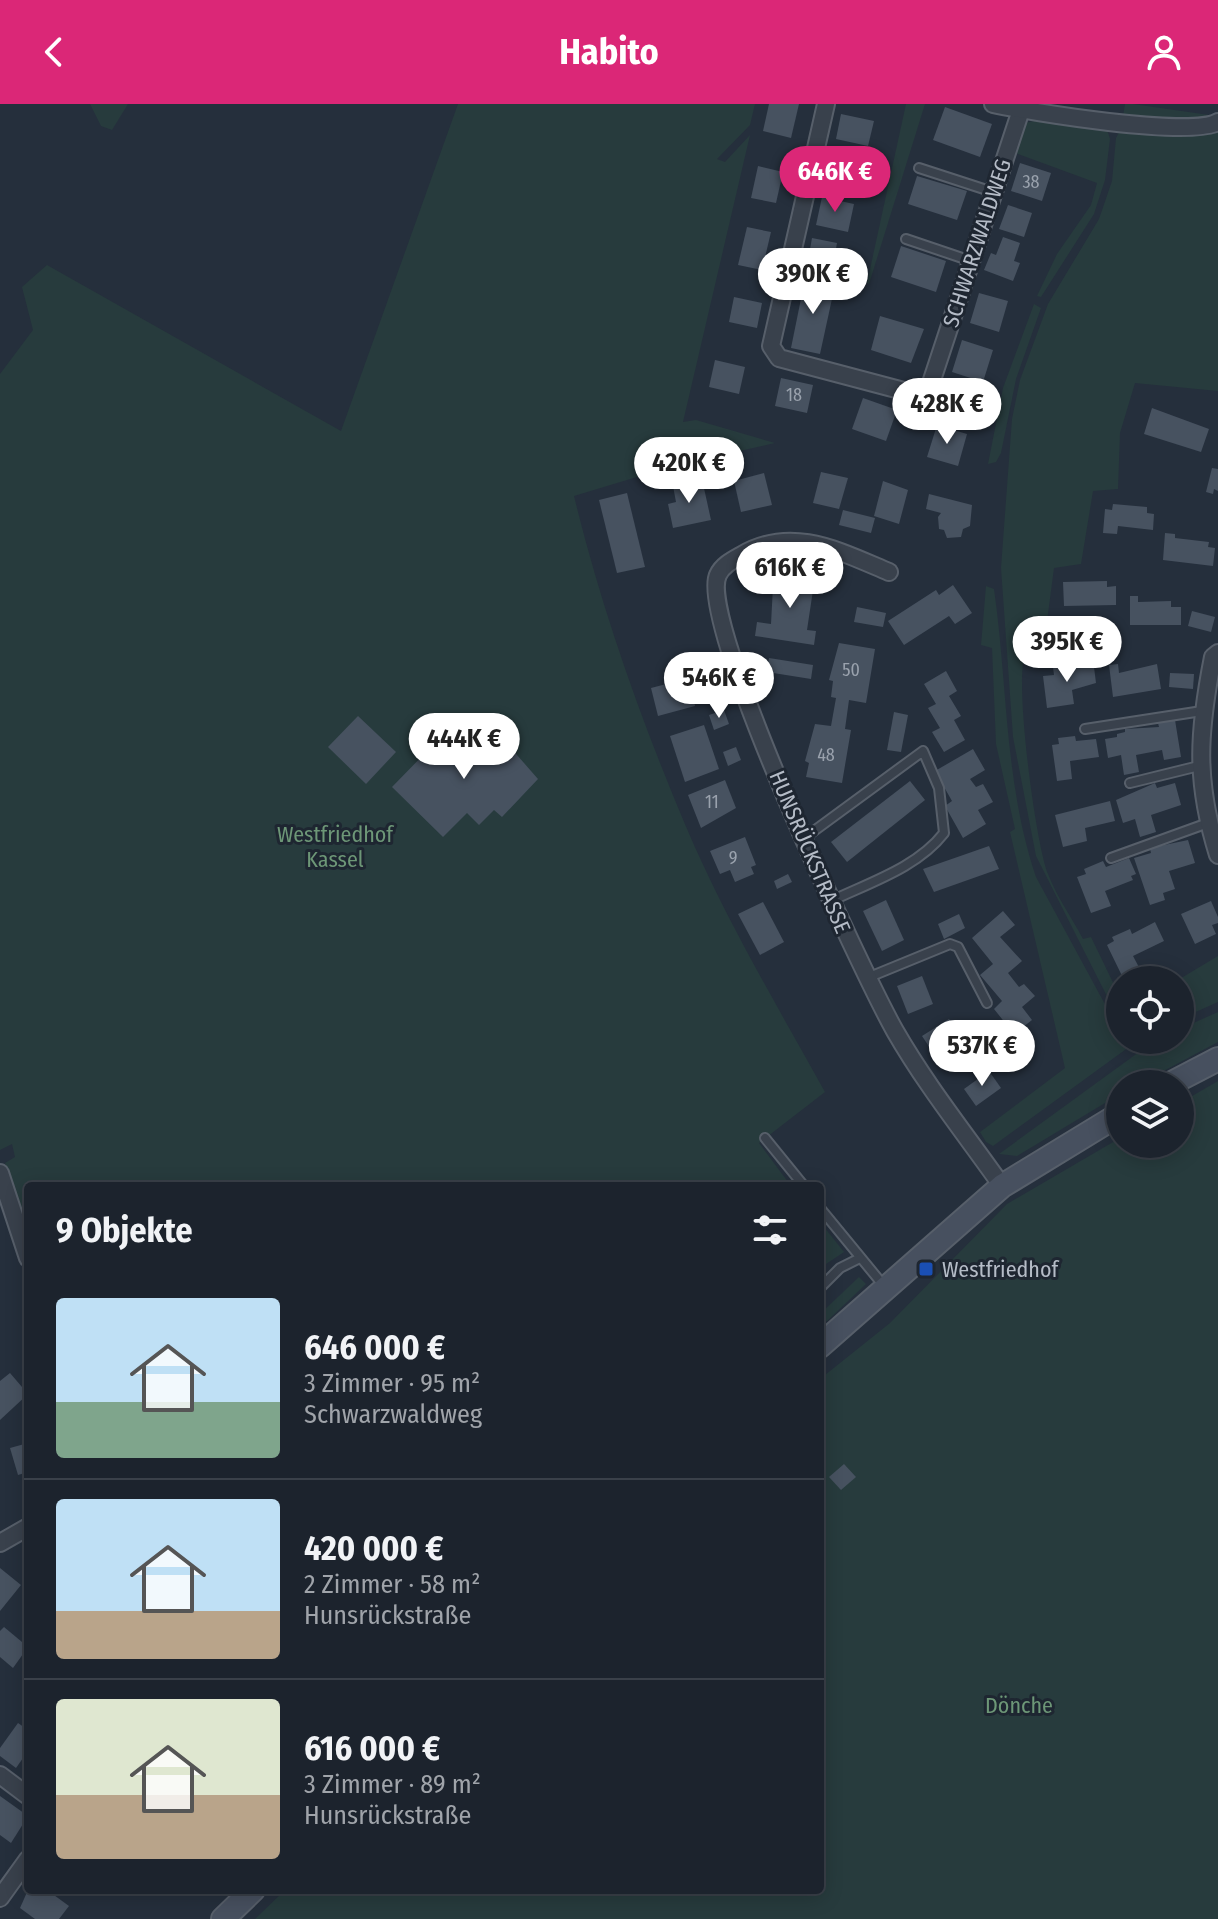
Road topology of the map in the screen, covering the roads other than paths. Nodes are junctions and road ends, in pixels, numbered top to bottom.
1 (826, 104) edge
2 (993, 104) edge
3 (1021, 110) junction
4 (1218, 122) edge
5 (919, 168) dead end
6 (993, 192) junction
7 (906, 239) dead end
8 (971, 261) junction
9 (889, 572) dead end
10 (1218, 653) edge
11 (1202, 711) junction
12 (1085, 729) dead end
13 (1199, 766) junction
14 (1130, 783) dead end
15 (1208, 823) junction
16 (802, 839) junction
17 (1218, 855) edge
18 (1111, 858) dead end
19 (829, 902) junction
20 (867, 978) junction
21 (987, 1003) dead end
22 (1218, 1059) edge
23 (1194, 1072) edge
24 (1106, 1123) edge
25 (765, 1138) dead end
26 (0, 1173) edge
27 (801, 1182) edge
28 (1002, 1186) junction
29 (824, 1213) edge
30 (24, 1246) edge
31 (860, 1258) junction
32 (824, 1284) edge
33 (884, 1286) junction
34 (824, 1342) edge
35 (24, 1529) edge
36 (0, 1543) edge
37 (0, 1775) edge
38 (24, 1793) edge
39 (24, 1865) edge
40 (249, 1894) edge
41 (0, 1898) edge
42 (223, 1919) edge

1 - 8 street, SCHWARZWALDWEG
2 - 3 street
3 - 4 street
3 - 6 street, SCHWARZWALDWEG
5 - 6 lane
6 - 8 street, SCHWARZWALDWEG
7 - 8 lane
9 - 16 street, HUNSRÜCKSTRASSE
10 - 11 street
11 - 12 lane
11 - 13 street
13 - 14 lane
13 - 15 street
15 - 17 street
15 - 18 lane
16 - 19 street, HUNSRÜCKSTRASSE
16 - 19 lane
19 - 20 street, HUNSRÜCKSTRASSE
20 - 21 lane
20 - 28 street, HUNSRÜCKSTRASSE
22 - 23 main road
24 - 28 main road
25 - 27 lane
26 - 30 street
28 - 33 main road
29 - 31 lane
31 - 32 lane
31 - 33 lane
33 - 34 main road
35 - 36 street
37 - 38 street
39 - 41 street
40 - 42 main road

